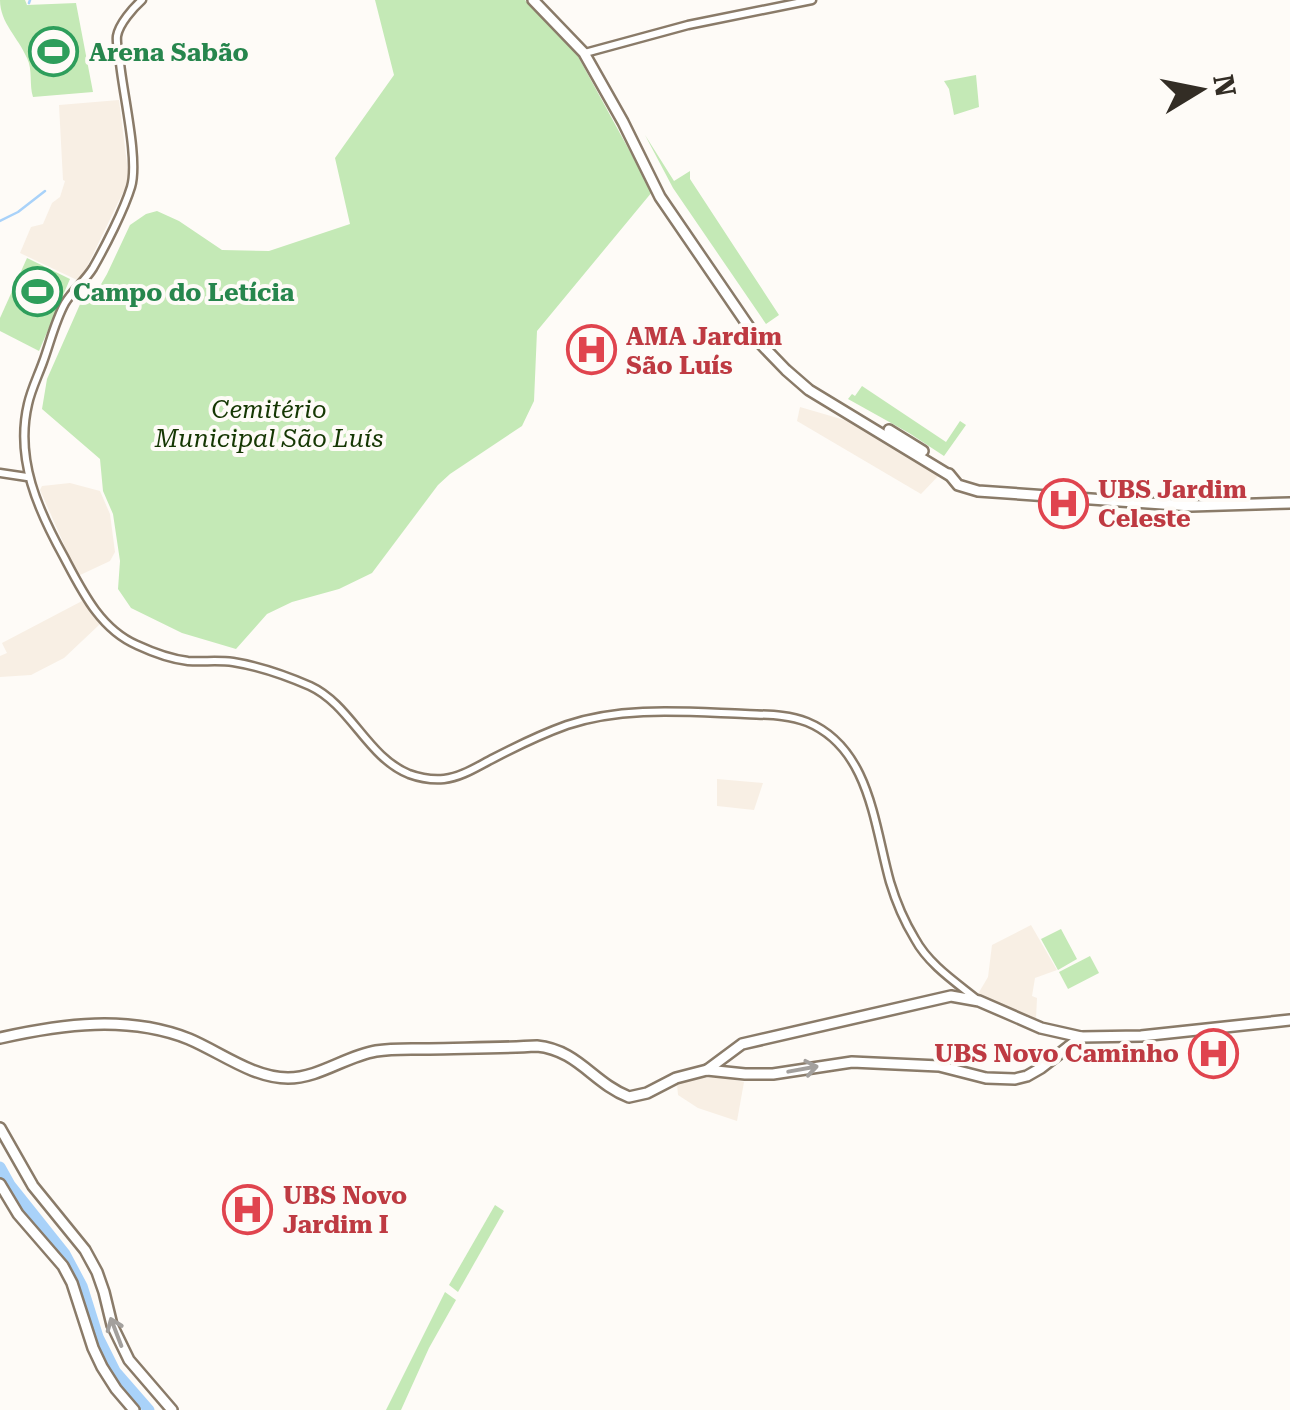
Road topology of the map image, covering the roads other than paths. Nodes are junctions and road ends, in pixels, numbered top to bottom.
1 (142, 0) edge
2 (533, 0) edge
3 (812, 0) edge
4 (584, 54) junction
5 (0, 472) edge
6 (28, 477) junction
7 (1290, 503) edge
8 (952, 980) junction
9 (951, 996) junction
10 (980, 1001) junction
11 (1290, 1020) edge
12 (1064, 1034) junction
13 (1081, 1037) junction
14 (0, 1038) edge
15 (1067, 1047) junction
16 (723, 1058) junction
17 (707, 1070) junction
18 (729, 1072) junction
19 (0, 1128) edge
20 (0, 1184) edge
21 (134, 1410) edge
22 (172, 1410) edge

1 - 6 street
2 - 4 main road
3 - 4 street
4 - 7 main road
5 - 6 street
6 - 8 street
8 - 9 street
8 - 10 street
9 - 10 main road
9 - 16 main road
10 - 12 main road
11 - 13 main road
12 - 13 main road
12 - 15 main road
13 - 15 main road
14 - 17 main road
18 -> 15 main road
16 - 17 main road
16 - 18 main road
17 - 18 main road
22 -> 19 main road
20 - 21 main road

